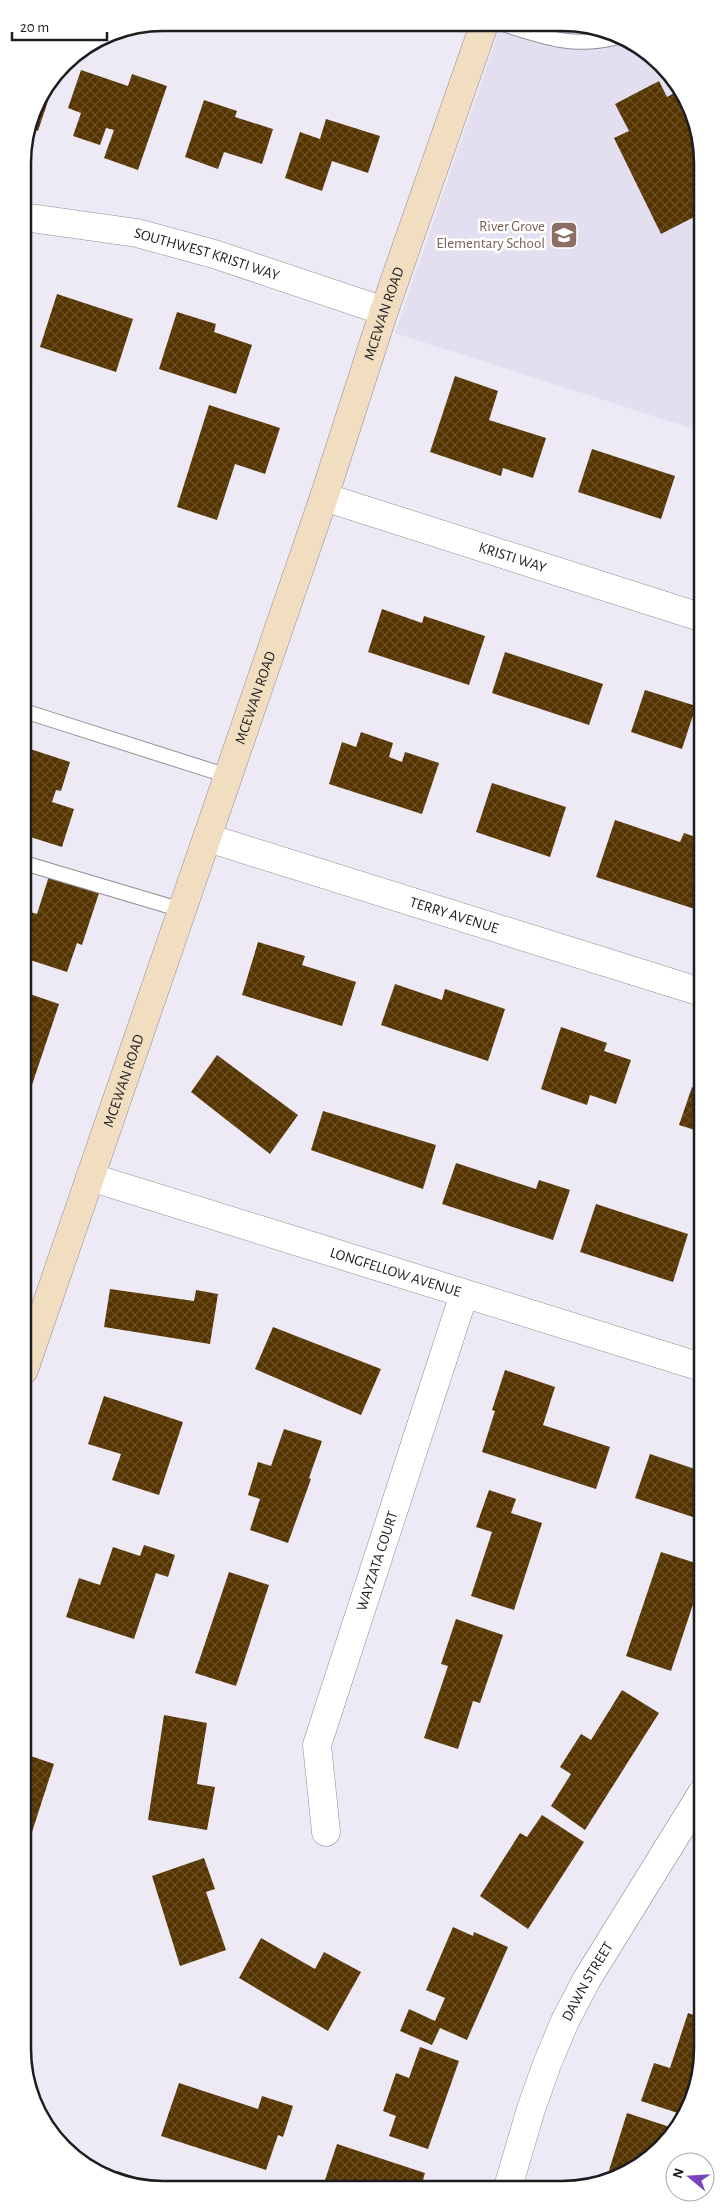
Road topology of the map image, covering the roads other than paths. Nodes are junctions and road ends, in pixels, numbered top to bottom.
1 (482, 31) edge
2 (527, 31) edge
3 (595, 36) edge
4 (608, 40) edge
5 (593, 44) junction
6 (32, 218) edge
7 (384, 311) junction
8 (324, 497) junction
9 (694, 615) edge
10 (32, 713) edge
11 (228, 776) junction
12 (208, 838) junction
13 (32, 865) edge
14 (182, 910) junction
15 (694, 990) edge
16 (90, 1177) junction
17 (464, 1294) junction
18 (31, 1348) edge
19 (693, 1365) edge
20 (693, 1807) edge
21 (326, 1832) dead end
22 (510, 2181) edge

1 - 7 street, MCEWAN ROAD
2 - 5 lane
3 - 5 lane
4 - 5 lane
6 - 7 street, SOUTHWEST KRISTI WAY
7 - 8 street, MCEWAN ROAD
8 - 9 street, KRISTI WAY
8 - 11 street, MCEWAN ROAD
10 - 11 lane
11 - 12 street, MCEWAN ROAD
12 - 14 street, MCEWAN ROAD
12 - 15 street, TERRY AVENUE
13 - 14 lane
14 - 16 street, MCEWAN ROAD
16 - 17 street, LONGFELLOW AVENUE
16 - 18 street, MCEWAN ROAD
17 - 19 street, LONGFELLOW AVENUE
17 - 21 street, WAYZATA COURT
20 - 22 street, DAWN STREET

